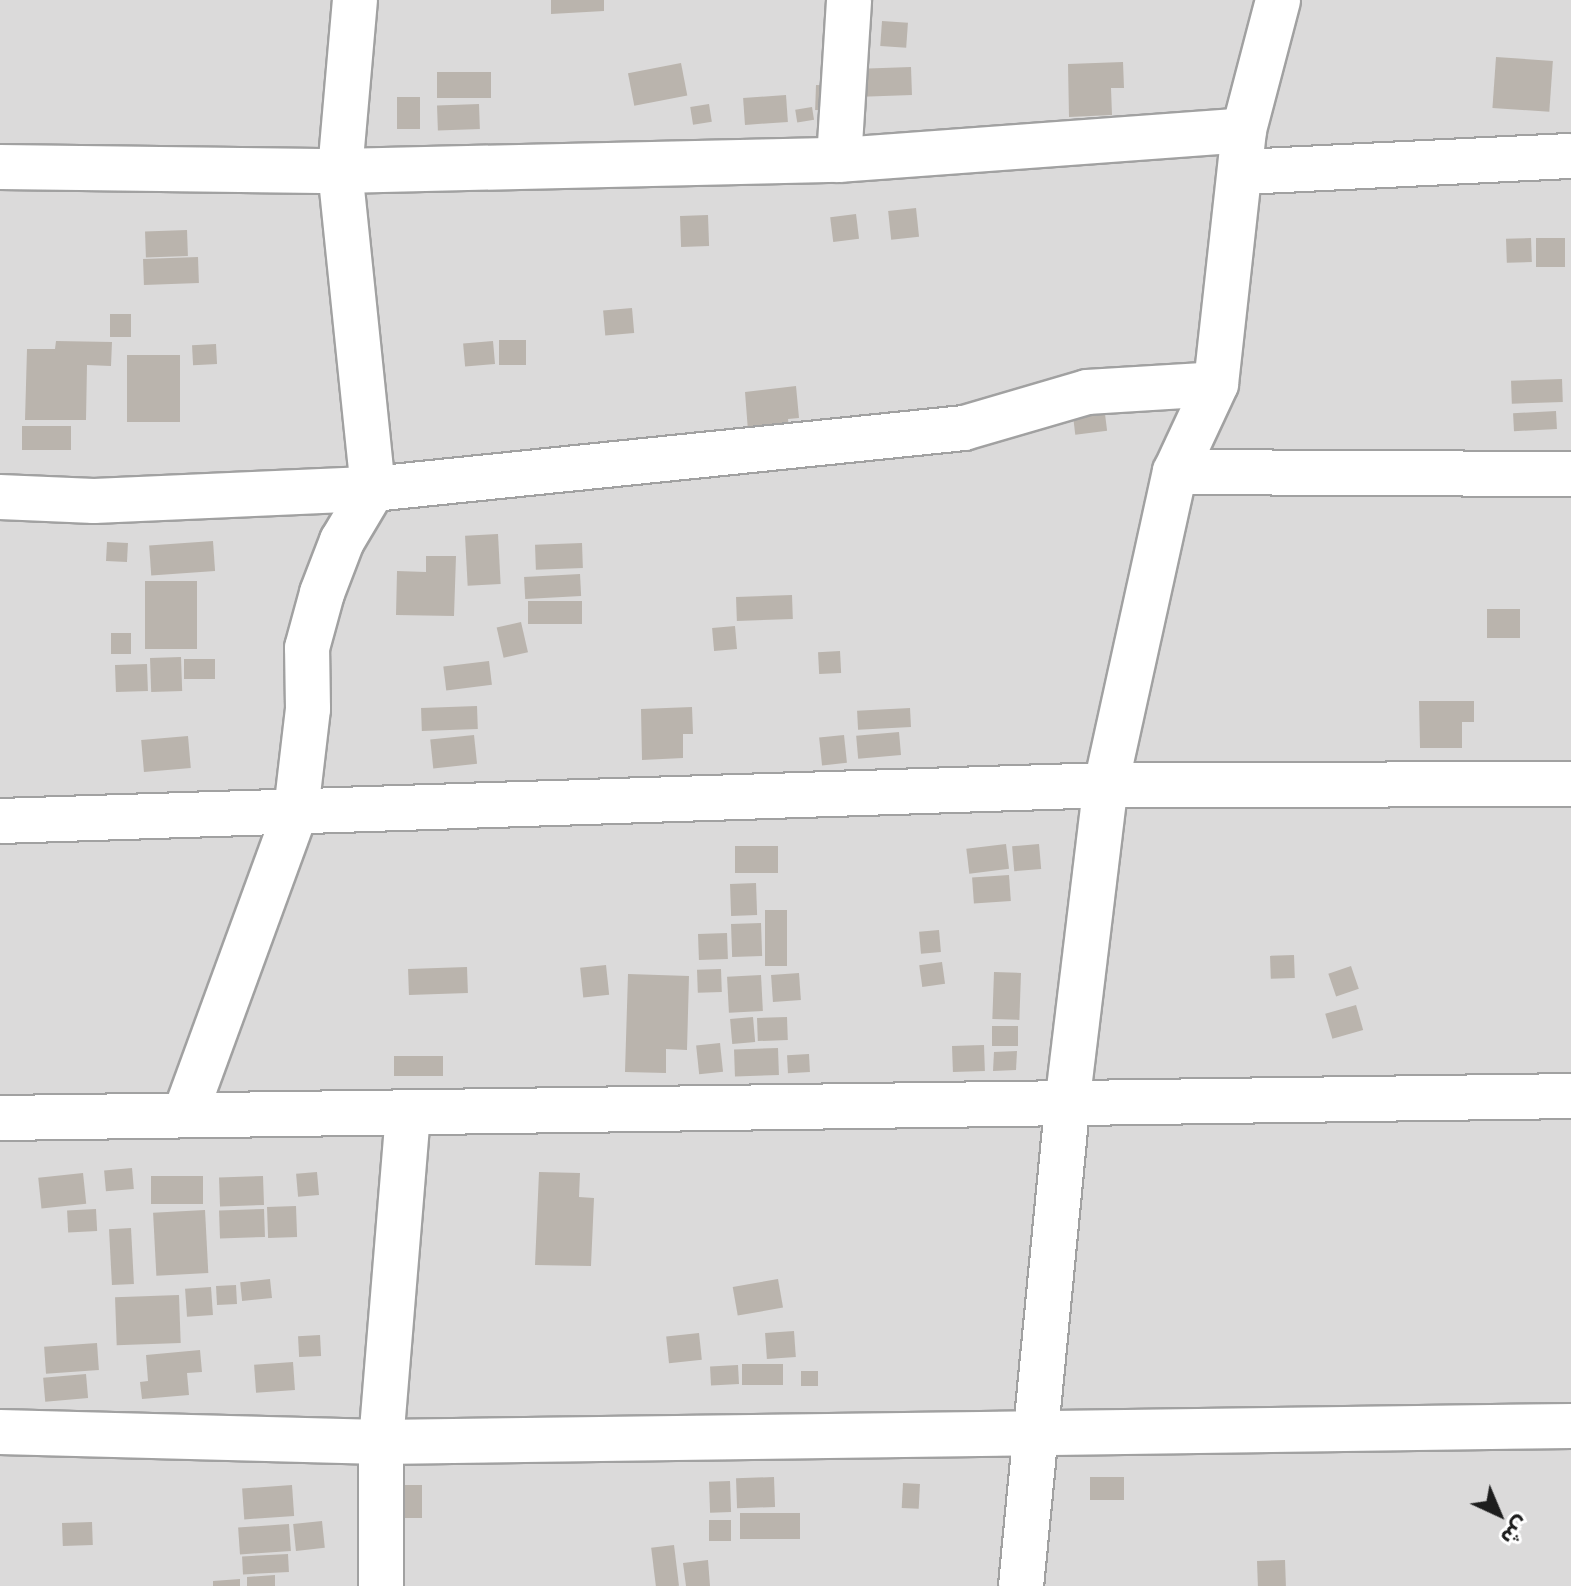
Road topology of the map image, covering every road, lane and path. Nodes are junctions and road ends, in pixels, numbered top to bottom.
1 (355, 0) edge
2 (849, 0) edge
3 (1278, 0) edge
4 (1243, 151) junction
5 (1571, 156) edge
6 (839, 160) junction
7 (0, 167) edge
8 (340, 171) junction
9 (1216, 384) junction
10 (1175, 472) junction
11 (1571, 474) edge
12 (373, 489) junction
13 (0, 497) edge
14 (1571, 784) edge
15 (1106, 785) junction
16 (296, 811) junction
17 (0, 821) edge
18 (1571, 1096) edge
19 (1067, 1105) junction
20 (185, 1114) junction
21 (408, 1114) junction
22 (0, 1118) edge
23 (1571, 1426) edge
24 (0, 1432) edge
25 (1034, 1435) junction
26 (381, 1442) junction
27 (381, 1586) edge
28 (1021, 1586) edge

1 - 8 street
2 - 6 street
3 - 4 street
4 - 5 street
4 - 6 street
4 - 9 street
6 - 8 street
7 - 8 street
8 - 12 street
9 - 10 street
9 - 12 street
10 - 11 street
10 - 15 street
12 - 13 street
12 - 16 street
14 - 15 street
15 - 16 street
15 - 19 street
16 - 17 street
16 - 20 street
18 - 19 street
19 - 21 street
19 - 25 street
20 - 21 street
20 - 22 street
21 - 26 street
23 - 25 street
24 - 26 street
25 - 26 street
25 - 28 street
26 - 27 street

